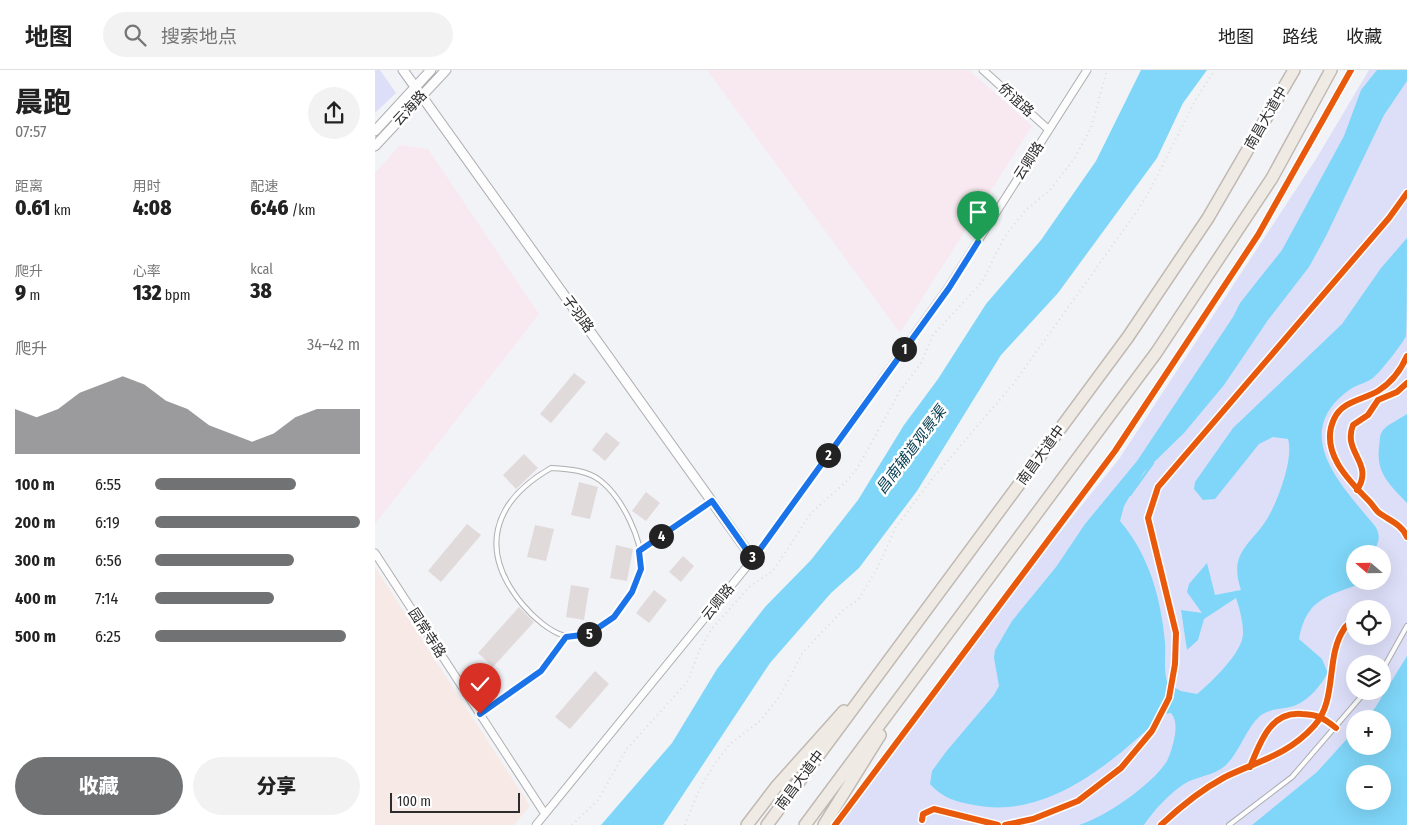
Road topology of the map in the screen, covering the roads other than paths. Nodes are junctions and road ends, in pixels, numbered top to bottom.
1 (403, 70) edge
2 (431, 70) edge
3 (445, 70) edge
4 (983, 70) edge
5 (1087, 70) edge
6 (1294, 70) edge
7 (1331, 70) edge
8 (415, 87) junction
9 (422, 96) junction
10 (375, 130) edge
11 (1049, 130) junction
12 (375, 146) edge
13 (712, 501) junction
14 (639, 551) junction
15 (375, 553) edge
16 (753, 559) junction
17 (1407, 626) edge
18 (566, 637) junction
19 (1391, 655) edge
20 (894, 656) junction
21 (913, 680) junction
22 (1358, 700) edge
23 (480, 714) junction
24 (545, 814) junction
25 (536, 825) edge
26 (747, 825) edge
27 (767, 825) edge
28 (805, 825) edge
29 (824, 825) edge
30 (1229, 825) edge

1 - 8 street, 子羽路
2 - 8 street, 云海路
3 - 9 street, 云海路
4 - 11 street, 侨谊路
5 - 11 street, 云卿路
6 - 20 highway, 南昌大道中
7 - 21 highway
8 - 9 street, 子羽路
8 - 10 street, 云海路
9 - 12 street, 云海路
9 - 13 street, 子羽路
11 - 16 street, 云卿路
13 - 14 lane
13 - 16 street, 子羽路
14 - 18 lane
14 - 18 lane
15 - 23 street, 园常寺路
16 - 24 street, 云卿路
17 - 19 lane
18 - 23 lane
20 - 26 highway
20 - 27 highway, 南昌大道中
21 - 28 highway
21 - 29 highway
22 - 30 lane
23 - 24 street, 园常寺路
24 - 25 street, 云卿路

